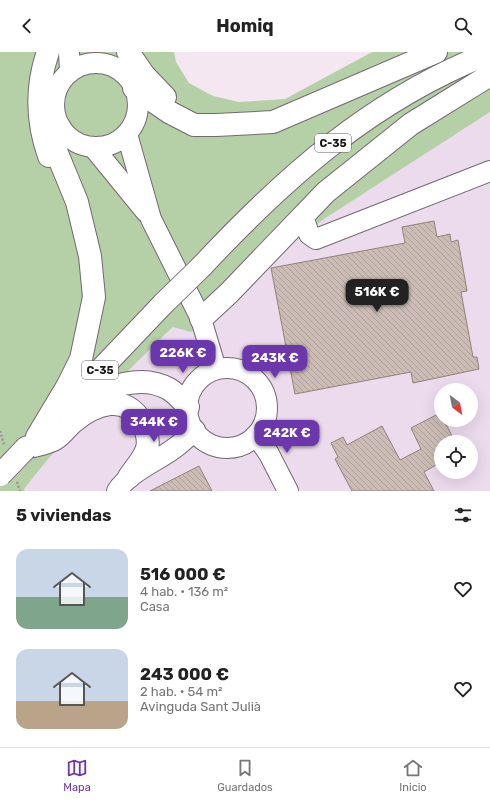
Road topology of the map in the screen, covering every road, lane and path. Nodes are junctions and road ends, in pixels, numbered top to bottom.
1 (48, 52) edge
2 (436, 52) edge
3 (490, 53) edge
4 (118, 57) edge
5 (70, 62) edge
6 (490, 75) edge
7 (134, 88) junction
8 (216, 125) junction
9 (60, 128) junction
10 (127, 134) junction
11 (93, 147) junction
12 (490, 171) edge
13 (302, 216) junction
14 (80, 217) junction
15 (151, 219) junction
16 (201, 319) junction
17 (216, 369) junction
18 (188, 407) junction
19 (73, 422) junction
20 (195, 430) junction
21 (256, 435) junction
22 (32, 442) junction
23 (0, 475) edge
24 (123, 484) edge
25 (288, 491) edge

1 - 14 highway
2 - 8 highway
3 - 22 highway, C-35, bridge
4 - 5 street
4 - 7 street
4 - 8 highway
5 - 9 street
6 - 13 highway
7 - 8 highway
7 - 10 street
9 - 11 street
9 - 14 highway
10 - 11 street
10 - 15 street
11 - 15 street
12 - 13 street
13 - 16 highway
14 - 22 highway
15 - 16 street
16 - 17 street
17 - 18 street
17 - 21 street
18 - 19 highway
18 - 20 street
19 - 22 highway
19 - 24 highway
20 - 21 street
20 - 24 street
21 - 25 street
22 - 23 highway, C-35, bridge

